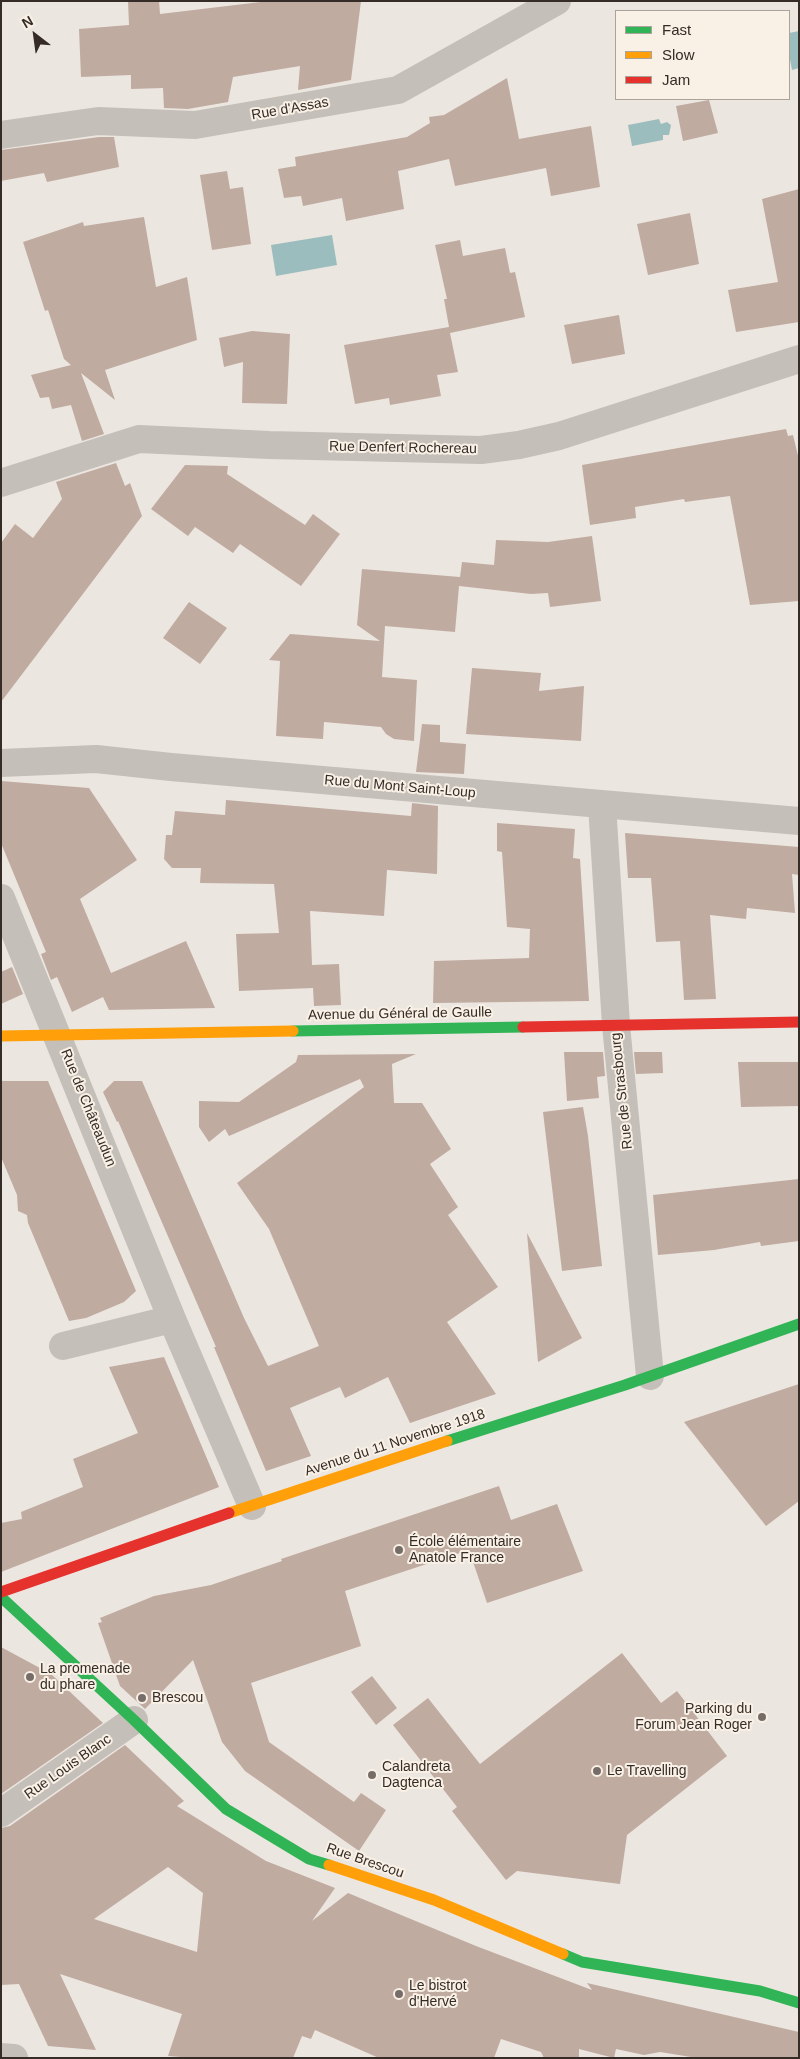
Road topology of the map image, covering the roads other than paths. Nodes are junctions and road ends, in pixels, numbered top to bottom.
1 (557, 1) edge
2 (1, 135) edge
3 (799, 360) edge
4 (1, 483) edge
5 (1, 763) edge
6 (602, 805) junction
7 (799, 821) edge
8 (1, 898) edge
9 (799, 1022) edge
10 (616, 1025) junction
11 (1, 1036) edge
12 (58, 1036) junction
13 (172, 1319) junction
14 (799, 1324) edge
15 (63, 1346) dead end
16 (650, 1376) junction
17 (252, 1506) junction
18 (1, 1592) edge
19 (1, 1597) edge
20 (134, 1720) junction
21 (1, 1814) edge
22 (799, 2003) edge
23 (1, 2056) edge
24 (14, 2058) edge

1 - 2 street, Rue d'Assas
3 - 4 street, Rue Denfert Rochereau
5 - 6 street, Rue du Mont Saint-Loup
6 - 7 street, Rue du Mont Saint-Loup
6 - 10 street, Rue de Strasbourg
8 - 12 street, Rue de Châteaudun
9 - 10 street, Avenue du Général de Gaulle
10 - 12 street, Avenue du Général de Gaulle
10 - 16 street, Rue de Strasbourg
11 - 12 street, Avenue du Général de Gaulle
12 - 13 street, Rue de Châteaudun
13 - 15 street
13 - 17 street, Rue de Châteaudun
14 - 16 street, Avenue du 11 Novembre 1918
16 - 17 street, Avenue du 11 Novembre 1918
17 - 18 street, Avenue du 11 Novembre 1918
19 - 20 street, Rue Brescou
20 - 21 street, Rue Louis Blanc
20 - 22 street, Rue Brescou
23 - 24 street

